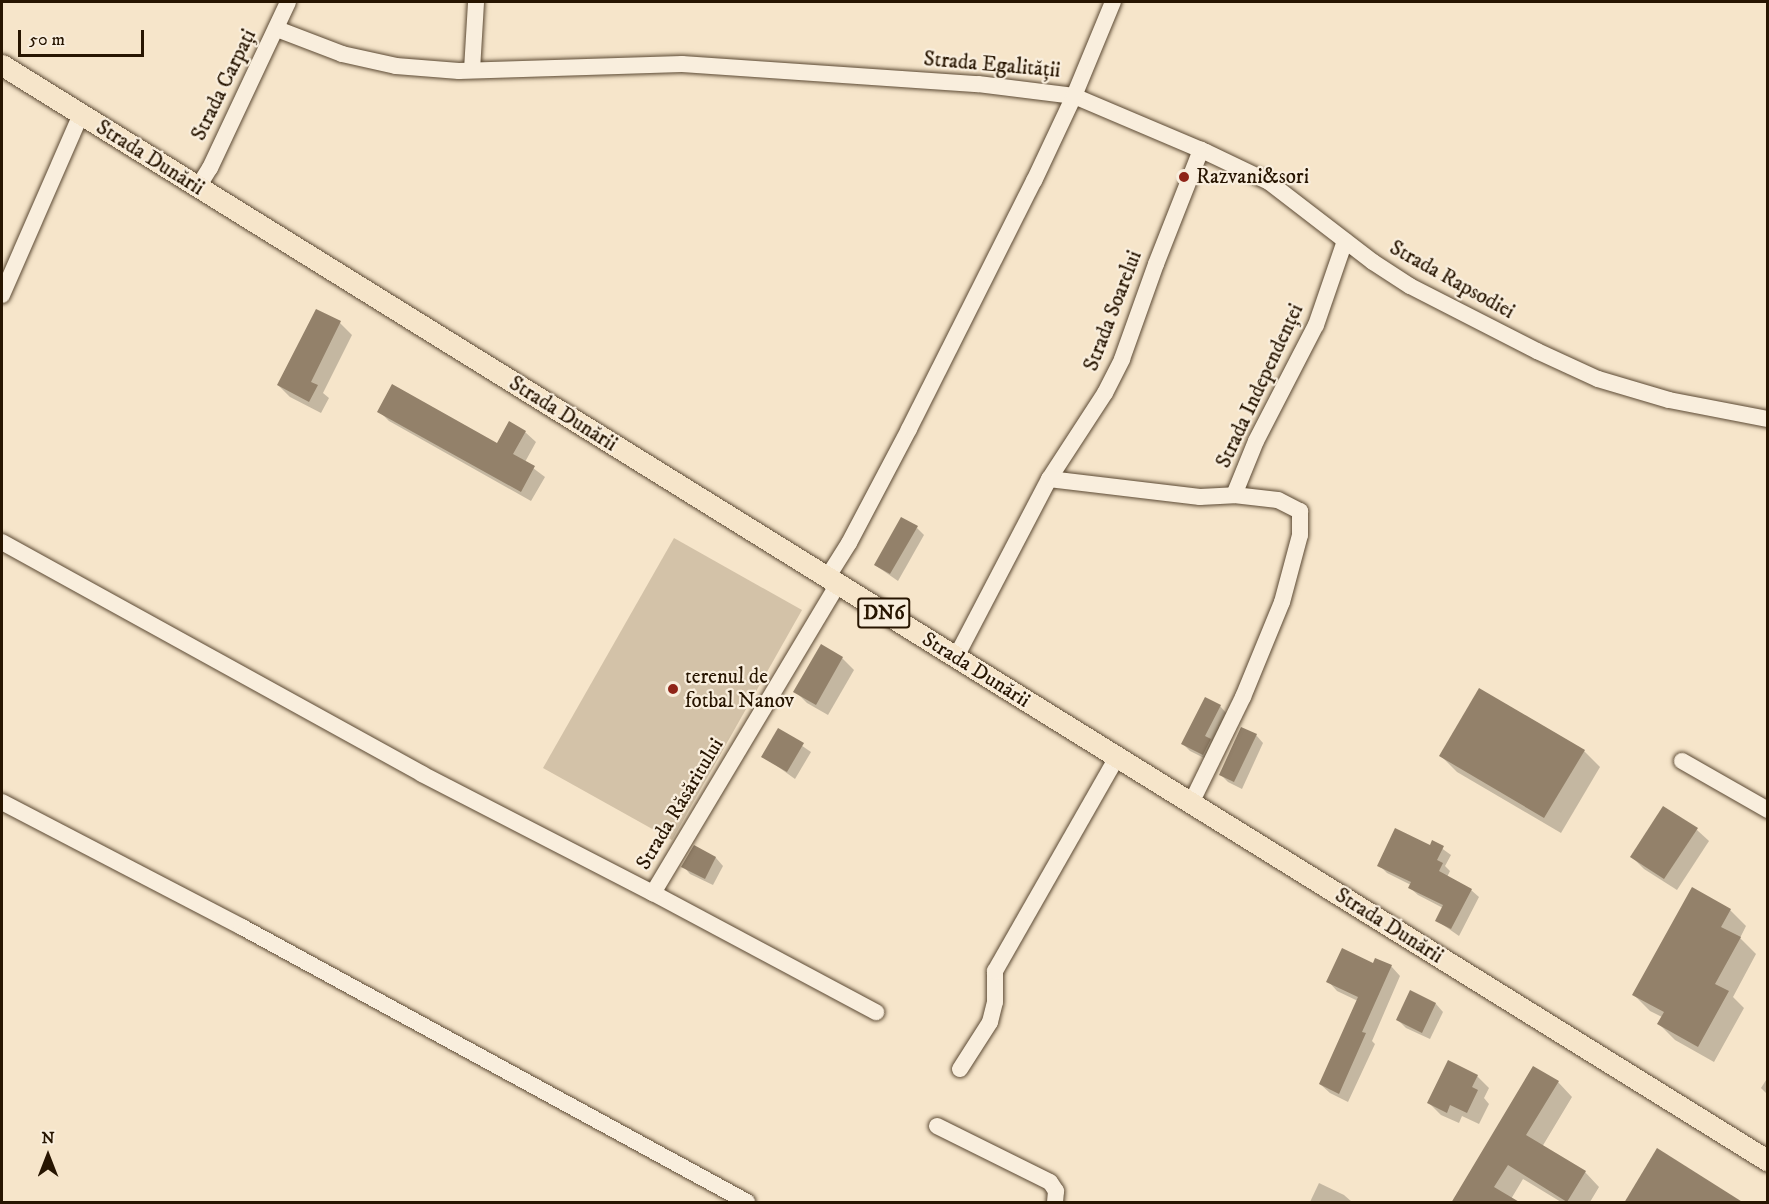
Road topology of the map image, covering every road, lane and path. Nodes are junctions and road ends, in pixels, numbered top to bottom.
1 (288, 2) edge
2 (476, 2) edge
3 (1113, 2) edge
4 (277, 29) junction
5 (2, 65) edge
6 (472, 70) junction
7 (1074, 96) junction
8 (81, 114) junction
9 (1201, 150) junction
10 (198, 187) junction
11 (1345, 241) junction
12 (2, 295) edge
13 (1767, 419) edge
14 (1049, 479) junction
15 (1234, 495) junction
16 (2, 542) edge
17 (832, 581) junction
18 (956, 657) junction
19 (1117, 757) junction
20 (1682, 761) dead end
21 (2, 802) edge
22 (1191, 803) junction
23 (1767, 810) edge
24 (654, 893) junction
25 (876, 1012) dead end
26 (960, 1069) dead end
27 (937, 1126) dead end
28 (1767, 1161) edge
29 (747, 1203) edge
30 (1055, 1203) edge

1 - 4 street, Strada Carpați
2 - 6 street
3 - 7 street
4 - 6 street, Strada Egalității
4 - 10 street, Strada Carpați
5 - 8 main road, Strada Dunării / DN6
6 - 7 street, Strada Egalității
7 - 9 street, Strada Rapsodiei
7 - 17 street, Strada Egalității
8 - 10 main road, Strada Dunării / DN6
8 - 12 street
9 - 11 street, Strada Rapsodiei
9 - 14 street, Strada Soarelui
10 - 17 main road, Strada Dunării / DN6
11 - 13 street, Strada Rapsodiei
11 - 15 street, Strada Independenței
14 - 15 street
14 - 18 street, Strada Soarelui
15 - 22 street, Strada Independenței
16 - 24 street, Strada Răsăritului
17 - 18 main road, Strada Dunării / DN6
17 - 24 street, Strada Răsăritului
18 - 19 main road, Strada Dunării / DN6
19 - 22 main road, Strada Dunării / DN6
19 - 26 street
20 - 23 street
21 - 29 street
22 - 28 main road, Strada Dunării / DN6
24 - 25 street, Strada Răsăritului
27 - 30 street

